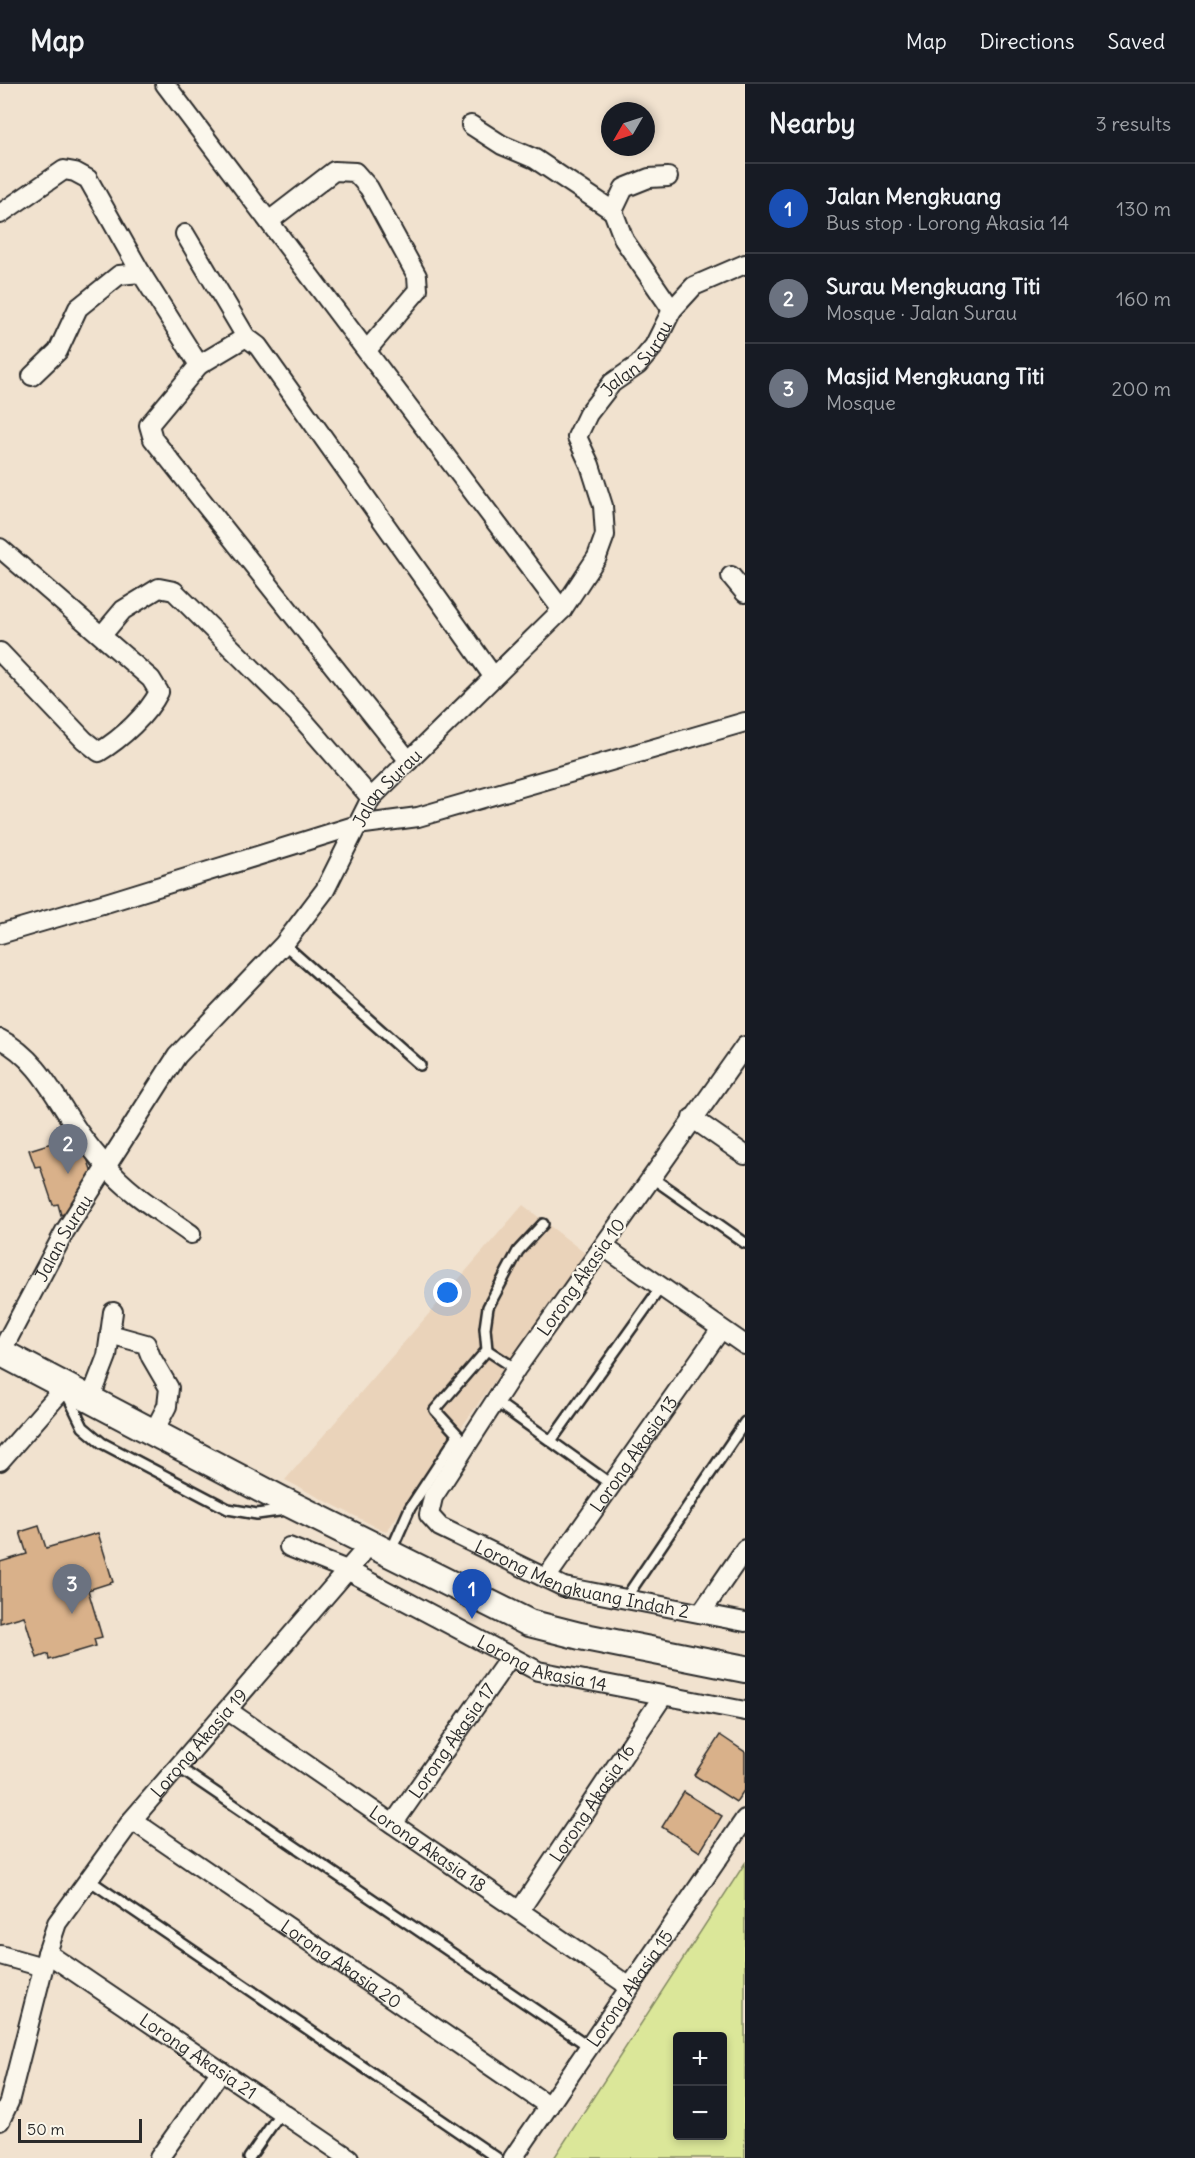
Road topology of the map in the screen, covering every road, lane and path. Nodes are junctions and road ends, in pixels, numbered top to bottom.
1 (165, 84) edge
2 (471, 126) dead end
3 (668, 177) dead end
4 (613, 211) junction
5 (0, 214) edge
6 (269, 221) junction
7 (185, 234) dead end
8 (745, 264) edge
9 (141, 273) junction
10 (672, 310) junction
11 (246, 337) junction
12 (367, 350) junction
13 (199, 365) junction
14 (32, 376) dead end
15 (0, 548) edge
16 (731, 576) dead end
17 (745, 593) edge
18 (562, 610) junction
19 (102, 635) junction
20 (0, 652) edge
21 (493, 676) junction
22 (745, 722) edge
23 (409, 761) junction
24 (371, 798) junction
25 (357, 825) junction
26 (0, 934) edge
27 (284, 944) junction
28 (0, 1039) edge
29 (745, 1046) edge
30 (420, 1065) dead end
31 (692, 1118) junction
32 (745, 1155) edge
33 (107, 1167) junction
34 (651, 1177) junction
35 (543, 1224) dead end
36 (191, 1234) dead end
37 (745, 1243) edge
38 (604, 1247) junction
39 (661, 1287) junction
40 (113, 1312) dead end
41 (721, 1329) junction
42 (110, 1334) junction
43 (745, 1345) edge
44 (487, 1350) junction
45 (0, 1352) edge
46 (516, 1369) junction
47 (64, 1388) junction
48 (90, 1400) junction
49 (495, 1401) junction
50 (745, 1422) edge
51 (153, 1433) junction
52 (551, 1441) junction
53 (0, 1461) edge
54 (612, 1485) junction
55 (297, 1508) junction
56 (429, 1515) joint
57 (289, 1547) dead end
58 (380, 1548) junction
59 (745, 1549) edge
60 (347, 1570) junction
61 (546, 1578) junction
62 (625, 1599) junction
63 (700, 1613) junction
64 (745, 1622) edge
65 (510, 1657) junction
66 (745, 1669) edge
67 (663, 1696) junction
68 (227, 1710) junction
69 (745, 1711) edge
70 (178, 1767) junction
71 (745, 1819) edge
72 (132, 1820) junction
73 (393, 1824) junction
74 (89, 1880) junction
75 (520, 1910) junction
76 (0, 1955) edge
77 (45, 1960) junction
78 (630, 1987) junction
79 (590, 2047) junction
80 (221, 2071) junction
81 (549, 2106) junction
82 (281, 2112) junction
83 (0, 2121) edge
84 (342, 2156) edge
85 (159, 2158) edge
86 (249, 2158) edge
87 (497, 2158) edge
88 (513, 2158) edge

1 - 6 street
2 - 4 street
3 - 4 street
4 - 10 street
5 - 9 street
6 - 12 street
6 - 12 street
7 - 11 street
8 - 10 street, Jalan Surau
9 - 13 street
9 - 14 street
10 - 18 street, Jalan Surau
11 - 13 street
11 - 21 street
12 - 18 street
13 - 23 street
15 - 19 street
16 - 17 street
18 - 21 street, Jalan Surau
19 - 20 street
19 - 24 street
21 - 23 street, Jalan Surau
22 - 25 street
23 - 24 street, Jalan Surau
24 - 25 street, Jalan Surau
25 - 26 street
25 - 27 street, Jalan Surau
27 - 30 lane
27 - 33 street, Jalan Surau
28 - 33 street
29 - 31 street, Lorong Akasia 10
31 - 32 street
31 - 34 street, Lorong Akasia 10
33 - 36 street
33 - 45 street, Jalan Surau
34 - 37 lane
34 - 38 street, Lorong Akasia 10
35 - 44 lane
38 - 39 street
38 - 46 street, Lorong Akasia 10
39 - 41 street
39 - 52 lane
40 - 42 street
41 - 43 street
41 - 54 street, Lorong Akasia 13
42 - 48 street
42 - 51 street
44 - 46 lane
44 - 58 lane
45 - 47 main road
46 - 49 street, Lorong Akasia 10
47 - 48 main road
47 - 53 street
47 - 55 lane
48 - 51 main road
49 - 52 lane
49 - 56 street, Lorong Akasia 10
50 - 62 lane
51 - 55 main road
52 - 54 lane
54 - 61 street, Lorong Akasia 13
55 - 58 main road
56 - 61 street, Lorong Mengkuang Indah 2
57 - 60 street, Lorong Akasia 14
58 - 60 street, Lorong Akasia 19
58 - 66 main road
59 - 63 street
60 - 65 street, Lorong Akasia 14
60 - 68 street, Lorong Akasia 19
61 - 62 street, Lorong Mengkuang Indah 2
62 - 63 street, Lorong Mengkuang Indah 2
63 - 64 street, Lorong Mengkuang Indah 2
65 - 67 street, Lorong Akasia 14
65 - 73 street, Lorong Akasia 17
67 - 69 street, Lorong Akasia 14
67 - 75 street, Lorong Akasia 16
68 - 70 street, Lorong Akasia 19
68 - 73 street, Lorong Akasia 18
70 - 72 street, Lorong Akasia 19
70 - 79 lane
71 - 78 street, Lorong Akasia 15
72 - 74 street, Lorong Akasia 19
72 - 81 street, Lorong Akasia 20
73 - 75 street, Lorong Akasia 18
74 - 77 street, Lorong Akasia 19
74 - 87 lane
75 - 78 street, Lorong Akasia 18
76 - 77 street, Lorong Akasia 21
77 - 80 street, Lorong Akasia 21
77 - 83 street, Lorong Akasia 19
78 - 79 street, Lorong Akasia 15
79 - 81 street, Lorong Akasia 15
80 - 82 street, Lorong Akasia 21
80 - 85 street
81 - 88 street, Lorong Akasia 15
82 - 84 street, Lorong Akasia 21
82 - 86 lane

